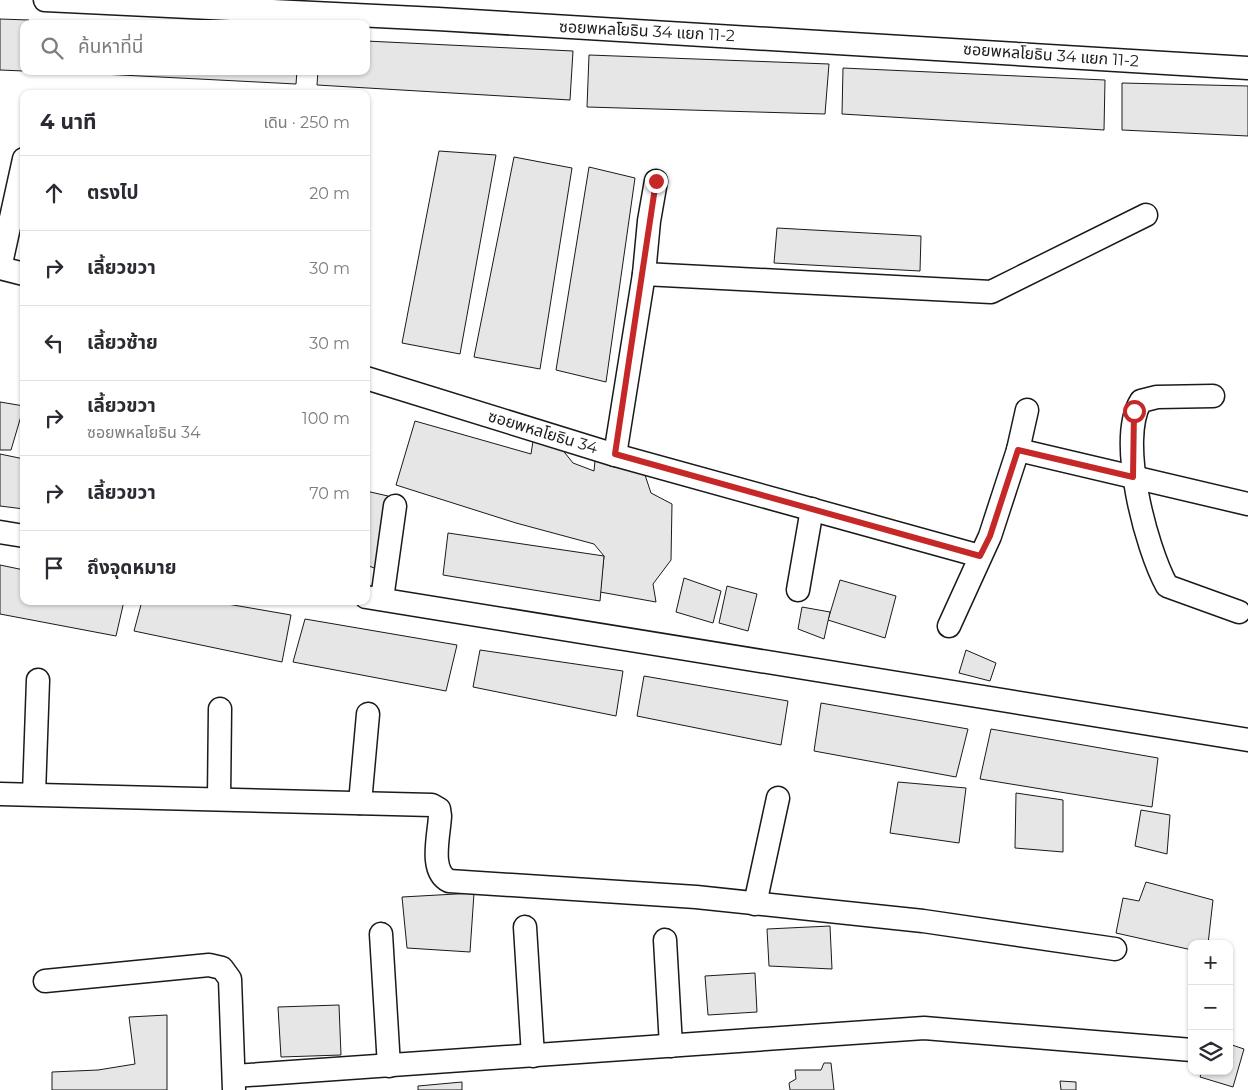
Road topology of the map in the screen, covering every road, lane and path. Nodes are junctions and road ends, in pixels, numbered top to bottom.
1 (45, 0) edge
2 (439, 10) edge
3 (1248, 68) edge
4 (20, 177) edge
5 (656, 181) dead end
6 (1146, 215) dead end
7 (0, 268) edge
8 (20, 273) edge
9 (644, 274) junction
10 (370, 379) edge
11 (1213, 396) dead end
12 (1027, 410) dead end
13 (1018, 450) junction
14 (615, 454) junction
15 (1133, 477) junction
16 (1248, 504) edge
17 (395, 506) dead end
18 (812, 509) junction
19 (0, 532) edge
20 (20, 535) edge
21 (980, 556) junction
22 (798, 590) dead end
23 (374, 598) edge
24 (1239, 612) dead end
25 (949, 626) dead end
26 (38, 680) dead end
27 (220, 709) dead end
28 (368, 714) dead end
29 (1248, 740) edge
30 (0, 794) edge
31 (34, 794) junction
32 (778, 798) dead end
33 (219, 799) junction
34 (360, 803) junction
35 (755, 904) junction
36 (525, 927) dead end
37 (381, 934) dead end
38 (665, 940) dead end
39 (1115, 949) dead end
40 (46, 981) dead end
41 (671, 1046) junction
42 (1188, 1050) edge
43 (533, 1056) junction
44 (389, 1066) junction
45 (234, 1083) edge

1 - 2 street, ซอยพหลโยธิน 34 แยก 11-2
2 - 3 street, ซอยพหลโยธิน 34 แยก 11-2
4 - 7 street
5 - 9 street
6 - 9 street
7 - 8 street
9 - 14 street
10 - 14 street, ซอยพหลโยธิน 34
11 - 15 street
12 - 13 street
13 - 15 street
13 - 21 street
14 - 18 street, ซอยพหลโยธิน 34
15 - 16 street
15 - 24 street
17 - 23 street
18 - 21 street, ซอยพหลโยธิน 34
18 - 22 street
19 - 20 street
21 - 25 street
23 - 29 street
26 - 31 street
27 - 33 street
28 - 34 street
30 - 31 street
31 - 33 street
32 - 35 street
33 - 34 street
34 - 35 street
35 - 39 street
36 - 43 street
37 - 44 street
38 - 41 street
40 - 45 street
41 - 42 street
41 - 43 street
43 - 44 street
44 - 45 street

